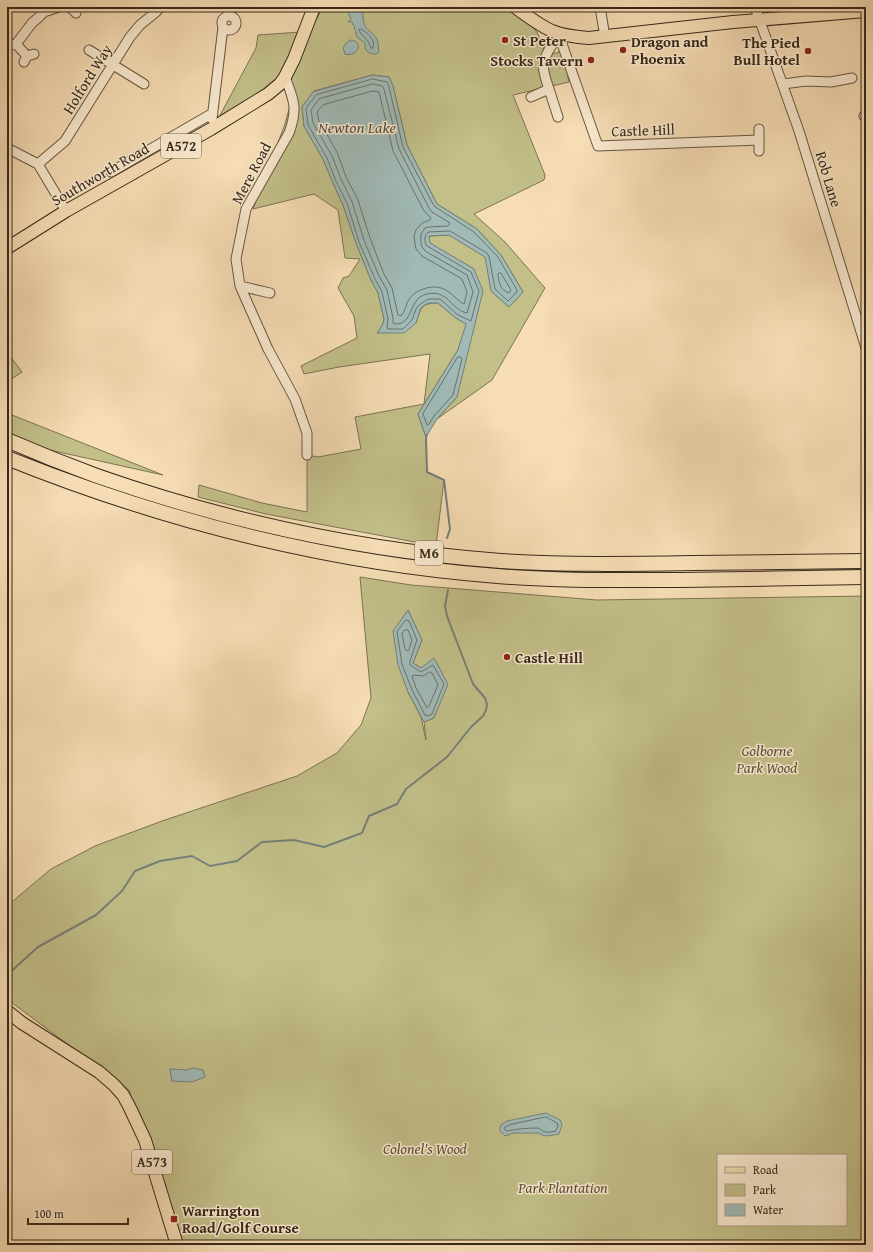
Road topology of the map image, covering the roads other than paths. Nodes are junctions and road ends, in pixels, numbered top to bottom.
1 (59, 7) edge
2 (160, 7) edge
3 (314, 7) edge
4 (516, 7) edge
5 (600, 7) edge
6 (755, 7) edge
7 (866, 11) edge
8 (760, 20) junction
9 (224, 27) dead end
10 (561, 37) junction
11 (605, 38) junction
12 (11, 45) edge
13 (89, 50) dead end
14 (29, 57) dead end
15 (113, 64) junction
16 (285, 77) junction
17 (852, 78) dead end
18 (144, 84) dead end
19 (782, 84) junction
20 (549, 88) junction
21 (531, 97) dead end
22 (213, 113) junction
23 (558, 117) dead end
24 (211, 129) junction
25 (759, 129) dead end
26 (759, 140) junction
27 (8, 150) edge
28 (759, 152) dead end
29 (38, 164) junction
30 (112, 169) dead end
31 (66, 211) junction
32 (7, 248) edge
33 (240, 286) junction
34 (272, 295) dead end
35 (866, 348) edge
36 (7, 440) edge
37 (307, 455) dead end
38 (7, 458) edge
39 (866, 561) edge
40 (866, 576) edge
41 (7, 1011) edge
42 (177, 1245) edge

1 - 12 street
2 - 15 street, Holford Way
3 - 16 main road, Southworth Road / A572
4 - 10 main road
5 - 11 street
6 - 8 street, Rob Lane
7 - 8 main road
8 - 11 main road
8 - 19 street, Rob Lane
9 - 22 street
10 - 11 main road
10 - 20 street
10 - 26 street, Castle Hill
12 - 14 street
13 - 15 street
15 - 18 street
15 - 29 street, Holford Way
16 - 24 main road, Southworth Road / A572
16 - 33 street, Mere Road
17 - 19 street
19 - 35 street, Rob Lane
20 - 21 street
20 - 23 street
22 - 24 street
22 - 30 street
24 - 31 main road, Southworth Road / A572
25 - 26 street
26 - 28 street
27 - 29 street
29 - 31 street
31 - 32 main road, Southworth Road / A572
33 - 34 street
33 - 37 street, Mere Road
36 - 39 highway, M6
38 - 40 highway, M6
41 - 42 main road, A573

